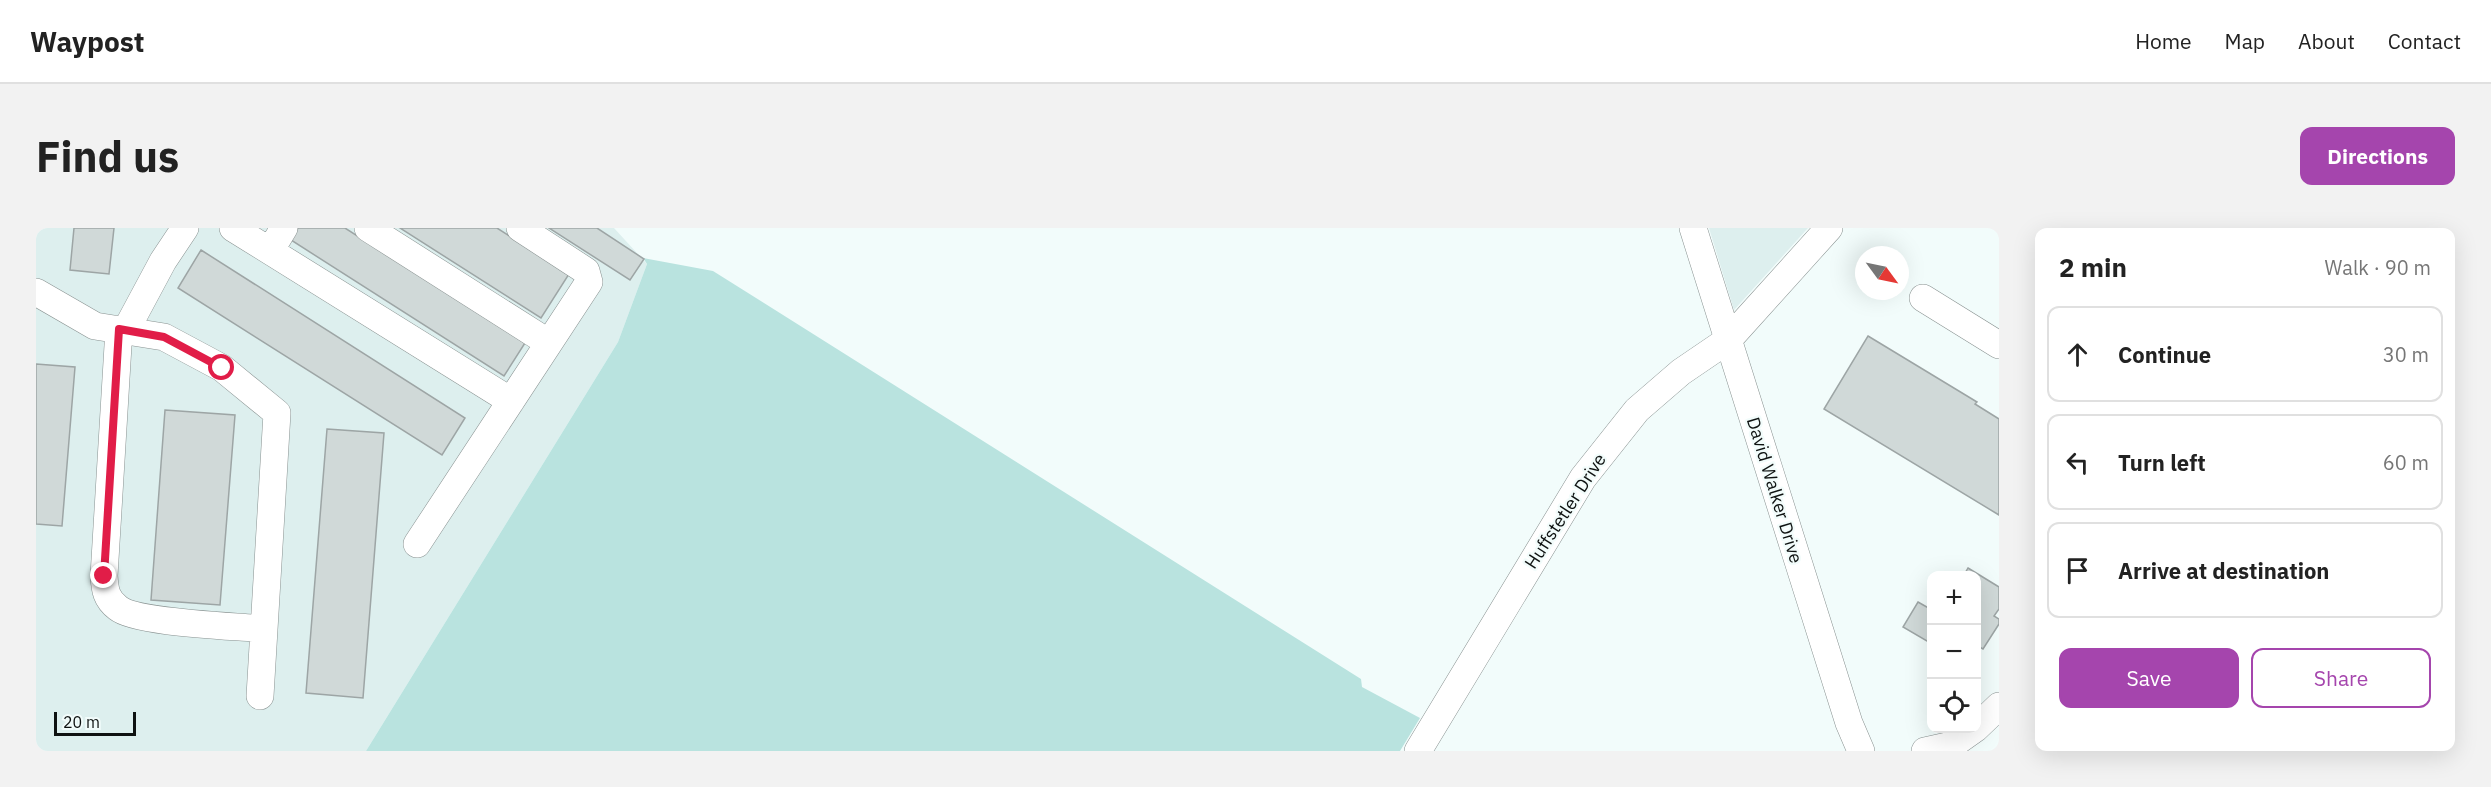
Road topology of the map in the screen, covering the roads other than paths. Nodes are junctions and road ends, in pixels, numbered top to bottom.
1 (185, 228) edge
2 (232, 228) edge
3 (284, 228) edge
4 (368, 228) edge
5 (520, 228) edge
6 (1693, 228) edge
7 (1829, 228) edge
8 (270, 251) junction
9 (36, 292) edge
10 (1923, 298) dead end
11 (122, 330) junction
12 (1728, 340) junction
13 (549, 343) junction
14 (1999, 345) edge
15 (511, 401) junction
16 (417, 544) dead end
17 (264, 629) junction
18 (260, 696) dead end
19 (1999, 706) edge
20 (1981, 723) edge
21 (1969, 733) edge
22 (1418, 751) edge
23 (1861, 751) edge
24 (1925, 751) edge

1 - 11 street
2 - 8 street
3 - 8 street
4 - 13 street
5 - 13 street
6 - 12 street, David Walker Drive
7 - 12 street, Huffstetler Drive
8 - 15 street
9 - 11 street
10 - 14 street
11 - 17 street
11 - 17 street
12 - 22 street, Huffstetler Drive
12 - 23 street, David Walker Drive
13 - 15 street
15 - 16 street
17 - 18 street
19 - 20 street
21 - 24 street

